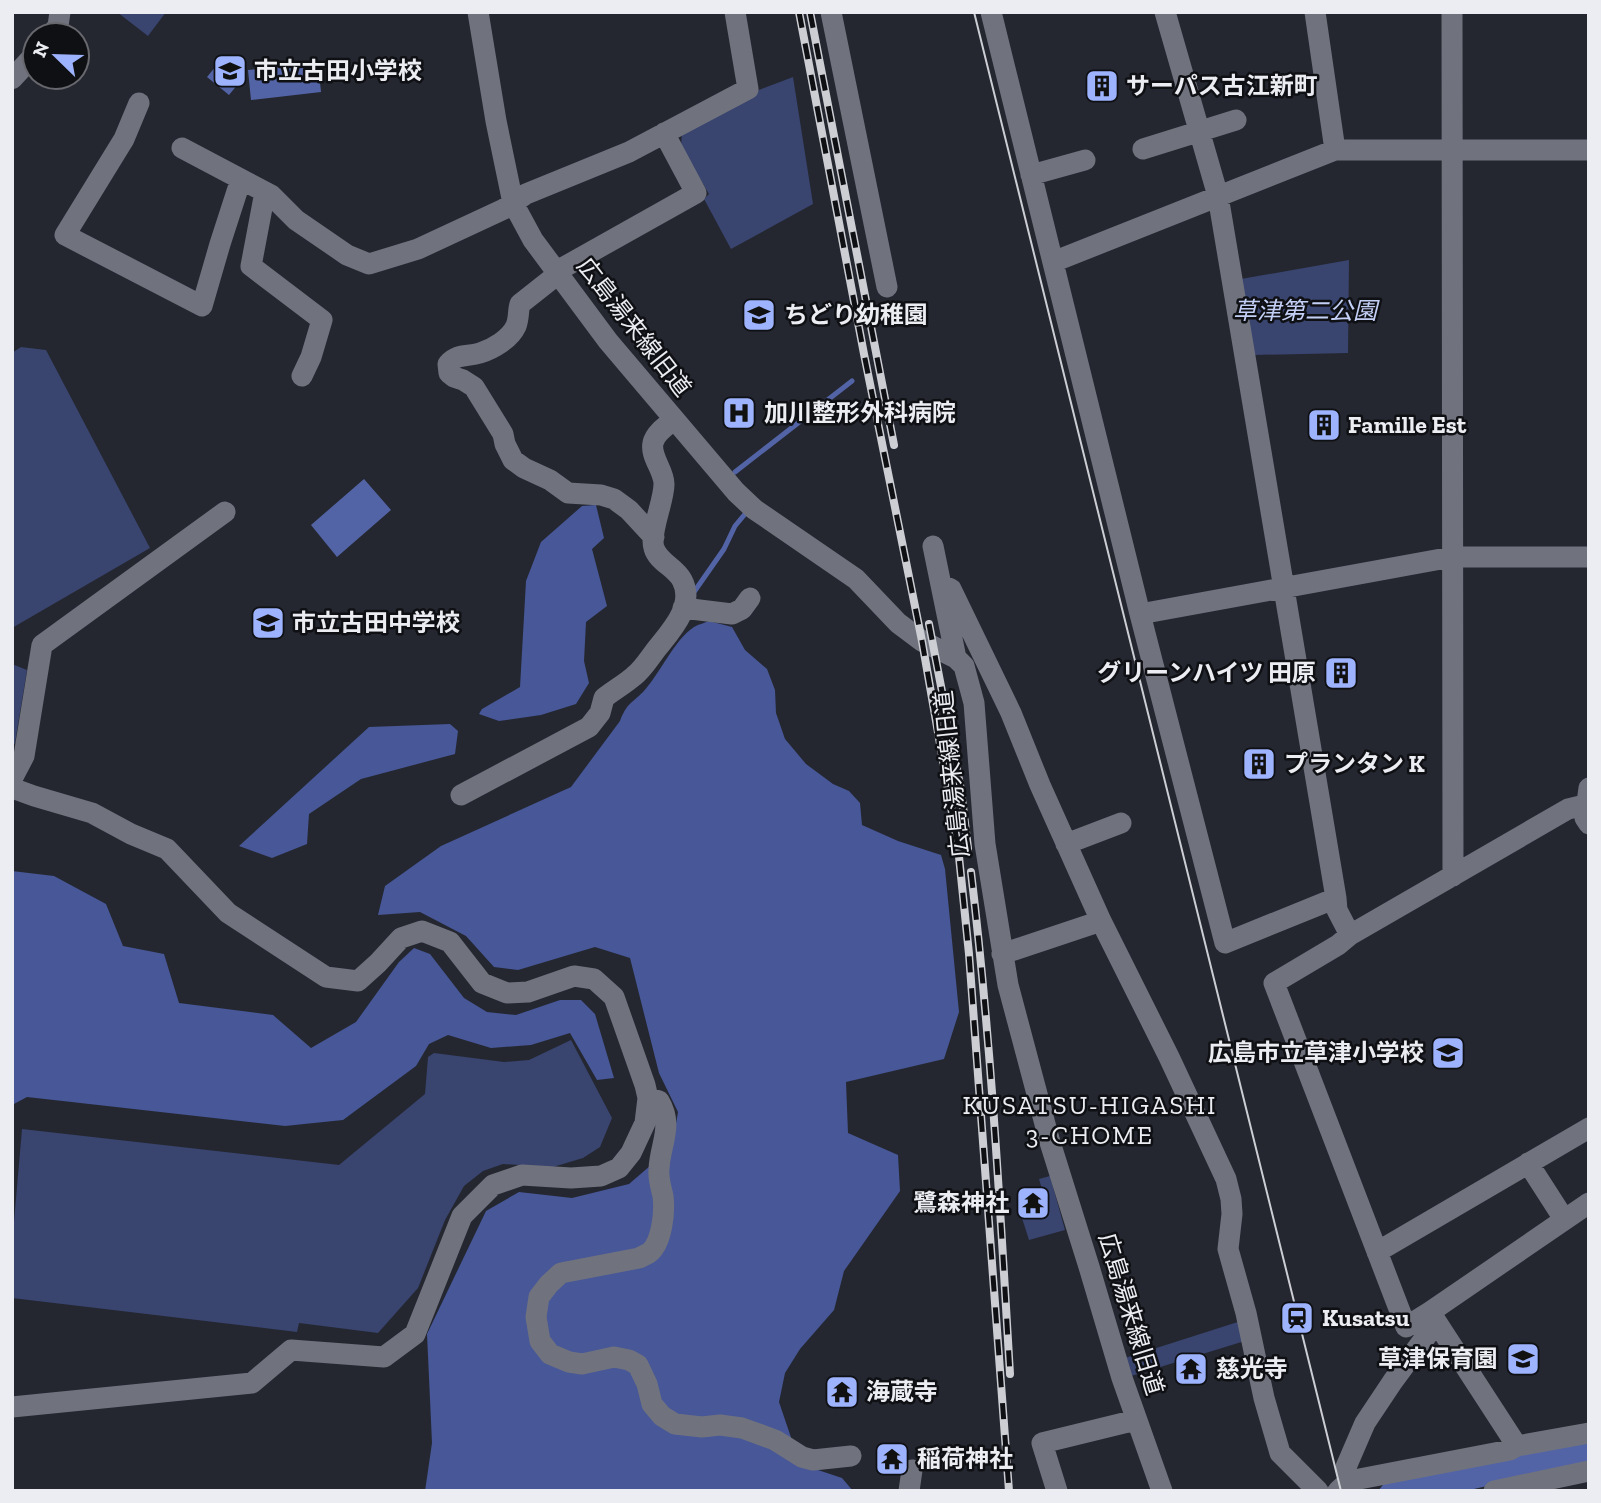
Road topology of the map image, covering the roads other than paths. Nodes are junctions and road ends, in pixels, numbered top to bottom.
1 (478, 12) edge
2 (735, 12) edge
3 (831, 12) edge
4 (1165, 12) edge
5 (1314, 12) edge
6 (1452, 12) edge
7 (997, 14) edge
8 (139, 103) dead end
9 (1236, 120) dead end
10 (1200, 131) junction
11 (664, 133) junction
12 (182, 148) dead end
13 (1143, 149) dead end
14 (1335, 150) junction
15 (1452, 150) junction
16 (1589, 150) edge
17 (1085, 159) dead end
18 (1031, 175) junction
19 (241, 179) junction
20 (265, 192) junction
21 (1218, 196) junction
22 (513, 203) junction
23 (1053, 262) junction
24 (558, 273) junction
25 (887, 287) dead end
26 (445, 343) dead end
27 (477, 354) junction
28 (302, 376) dead end
29 (674, 419) junction
30 (225, 512) dead end
31 (654, 537) junction
32 (933, 546) dead end
33 (1452, 557) junction
34 (1589, 557) edge
35 (942, 585) junction
36 (1284, 587) junction
37 (750, 598) dead end
38 (683, 608) junction
39 (1140, 614) junction
40 (956, 658) junction
41 (12, 779) edge
42 (12, 788) edge
43 (461, 795) dead end
44 (1588, 805) edge
45 (1121, 823) dead end
46 (1066, 844) junction
47 (1453, 876) junction
48 (1336, 898) junction
49 (1101, 921) junction
50 (1349, 935) junction
51 (1002, 954) junction
52 (648, 1098) junction
53 (1589, 1128) edge
54 (1528, 1163) junction
55 (1589, 1203) edge
56 (1564, 1219) junction
57 (1377, 1252) junction
58 (1430, 1312) junction
59 (12, 1407) edge
60 (1136, 1420) junction
61 (1589, 1433) edge
62 (1517, 1446) junction
63 (851, 1456) dead end
64 (1589, 1471) edge
65 (1343, 1486) edge
66 (1057, 1491) edge
67 (1162, 1491) edge
68 (1318, 1491) edge
69 (1494, 1491) edge

1 - 22 street, 広島湯来線旧道
2 - 11 street
3 - 25 street
4 - 10 street
5 - 14 street
6 - 15 street
7 - 18 street
8 - 19 street
9 - 10 street
10 - 13 street
10 - 21 street
11 - 22 street
11 - 24 street
12 - 19 street
14 - 15 street
14 - 21 street
15 - 16 street
15 - 33 street
17 - 18 street
18 - 23 street
19 - 20 street
20 - 22 street
20 - 28 street
21 - 23 street
21 - 36 street
22 - 24 street, 広島湯来線旧道
23 - 39 street
24 - 27 street
24 - 29 street, 広島湯来線旧道
26 - 27 street
27 - 31 street
29 - 31 street
29 - 40 street, 広島湯来線旧道
30 - 41 street
31 - 38 street
32 - 35 street
33 - 34 street
33 - 36 street
33 - 47 street
35 - 40 street
35 - 46 street
36 - 39 street
36 - 48 street
37 - 38 street
38 - 43 street
39 - 48 street
40 - 51 street, 広島湯来線旧道
42 - 52 street
44 - 47 street
45 - 46 street
46 - 49 street
47 - 50 street
48 - 50 street
49 - 51 street
49 - 68 street
50 - 57 street
51 - 60 street, 広島湯来線旧道
52 - 59 street
52 - 63 street
53 - 54 street
54 - 56 street
54 - 57 street
55 - 56 street
56 - 58 street
57 - 58 street
58 - 62 street
58 - 65 street
60 - 66 street
60 - 67 street, 広島湯来線旧道
61 - 62 street
62 - 65 street
64 - 69 street

